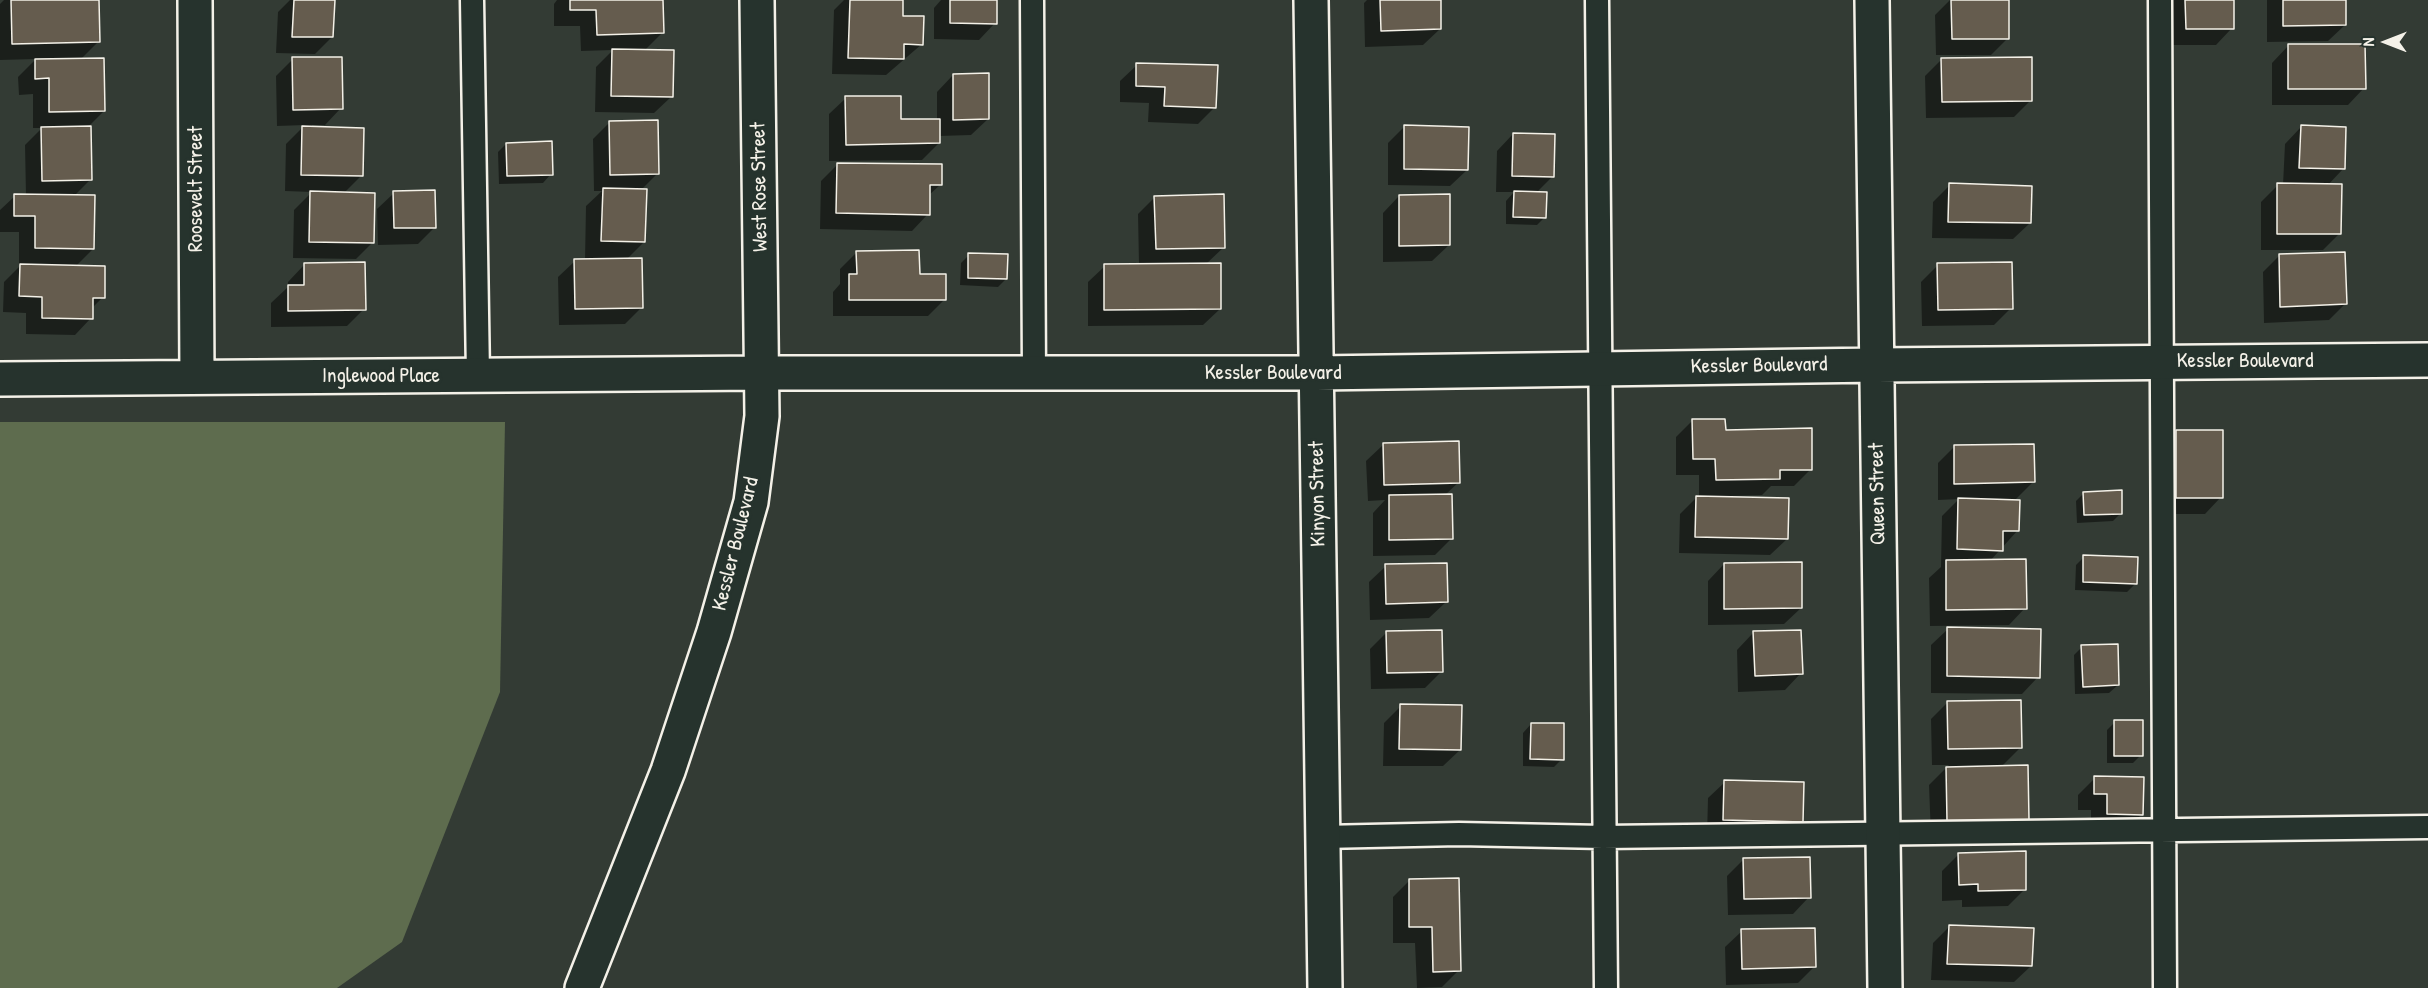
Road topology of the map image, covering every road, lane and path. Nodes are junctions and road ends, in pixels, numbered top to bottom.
1 (195, 0) edge
2 (472, 0) edge
3 (757, 0) edge
4 (1032, 0) edge
5 (1311, 0) edge
6 (1597, 0) edge
7 (1872, 0) edge
8 (2160, 0) edge
9 (2428, 360) edge
10 (2162, 362) junction
11 (1877, 365) junction
12 (1600, 368) junction
13 (762, 374) junction
14 (1034, 374) junction
15 (1317, 374) junction
16 (478, 375) junction
17 (197, 377) junction
18 (0, 379) edge
19 (2428, 827) edge
20 (2164, 830) junction
21 (1883, 832) junction
22 (1323, 837) junction
23 (1603, 837) junction
24 (582, 988) edge
25 (1325, 988) edge
26 (1606, 988) edge
27 (1885, 988) edge
28 (2165, 988) edge

1 - 17 street, Roosevelt Street
2 - 16 lane
3 - 13 street, West Rose Street
4 - 14 lane
5 - 15 street, Kinyon Street
6 - 12 lane
7 - 11 street, Queen Street
8 - 10 lane
9 - 10 street, Kessler Boulevard
10 - 11 street, Kessler Boulevard
10 - 20 lane
11 - 12 street, Kessler Boulevard
11 - 21 street, Queen Street
12 - 15 street, Kessler Boulevard
12 - 23 lane
13 - 14 street, Kessler Boulevard
13 - 16 street, Inglewood Place
13 - 24 street, Kessler Boulevard
14 - 15 street, Kessler Boulevard
15 - 22 street, Kinyon Street
16 - 17 street, Inglewood Place
17 - 18 street, Inglewood Place
19 - 20 lane
20 - 21 lane
20 - 28 lane
21 - 23 lane
21 - 27 street, Queen Street
22 - 23 lane
22 - 25 street, Kinyon Street
23 - 26 lane

